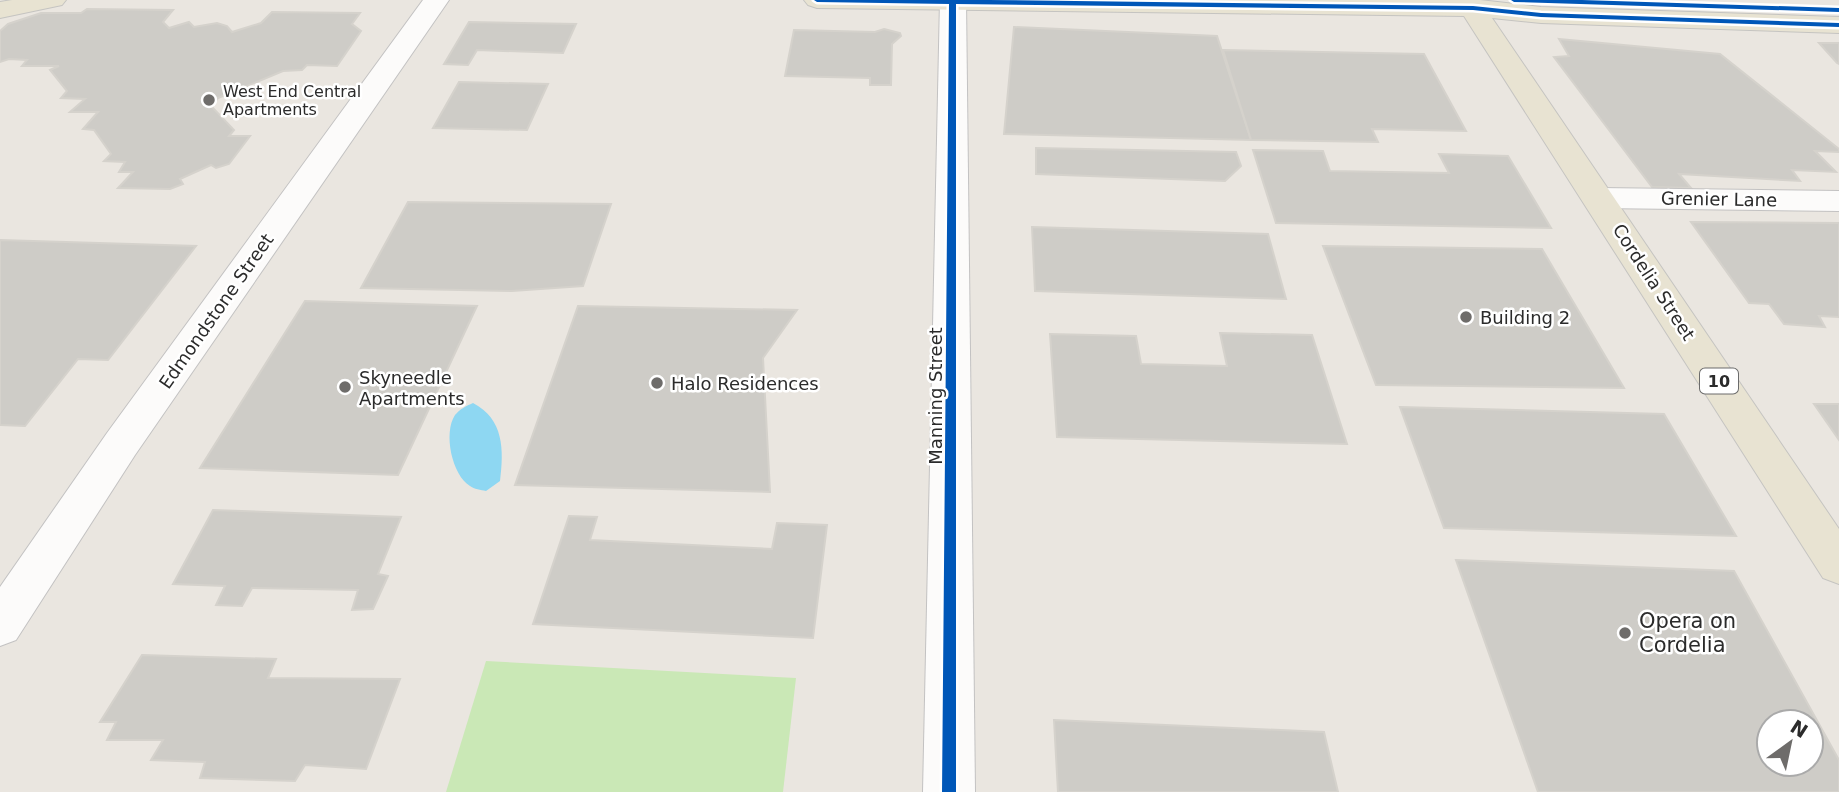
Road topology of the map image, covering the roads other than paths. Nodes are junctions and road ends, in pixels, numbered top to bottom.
1 (53, 0) edge
2 (436, 0) edge
3 (817, 0) edge
4 (1506, 0) edge
5 (1514, 0) edge
6 (953, 1) edge
7 (1470, 4) edge
8 (0, 10) edge
9 (1839, 10) edge
10 (1839, 25) edge
11 (1599, 198) junction
12 (1839, 201) edge
13 (1839, 565) edge
14 (0, 625) edge
15 (949, 792) edge

1 - 8 main road
2 - 14 street, Edmondstone Street
3 - 6 main road
4 - 7 main road
5 - 9 main road
6 - 7 main road
6 - 15 street, Manning Street
7 - 10 main road
7 - 11 main road, Cordelia Street / 10
11 - 12 street, Grenier Lane
11 - 13 main road, Cordelia Street / 10

